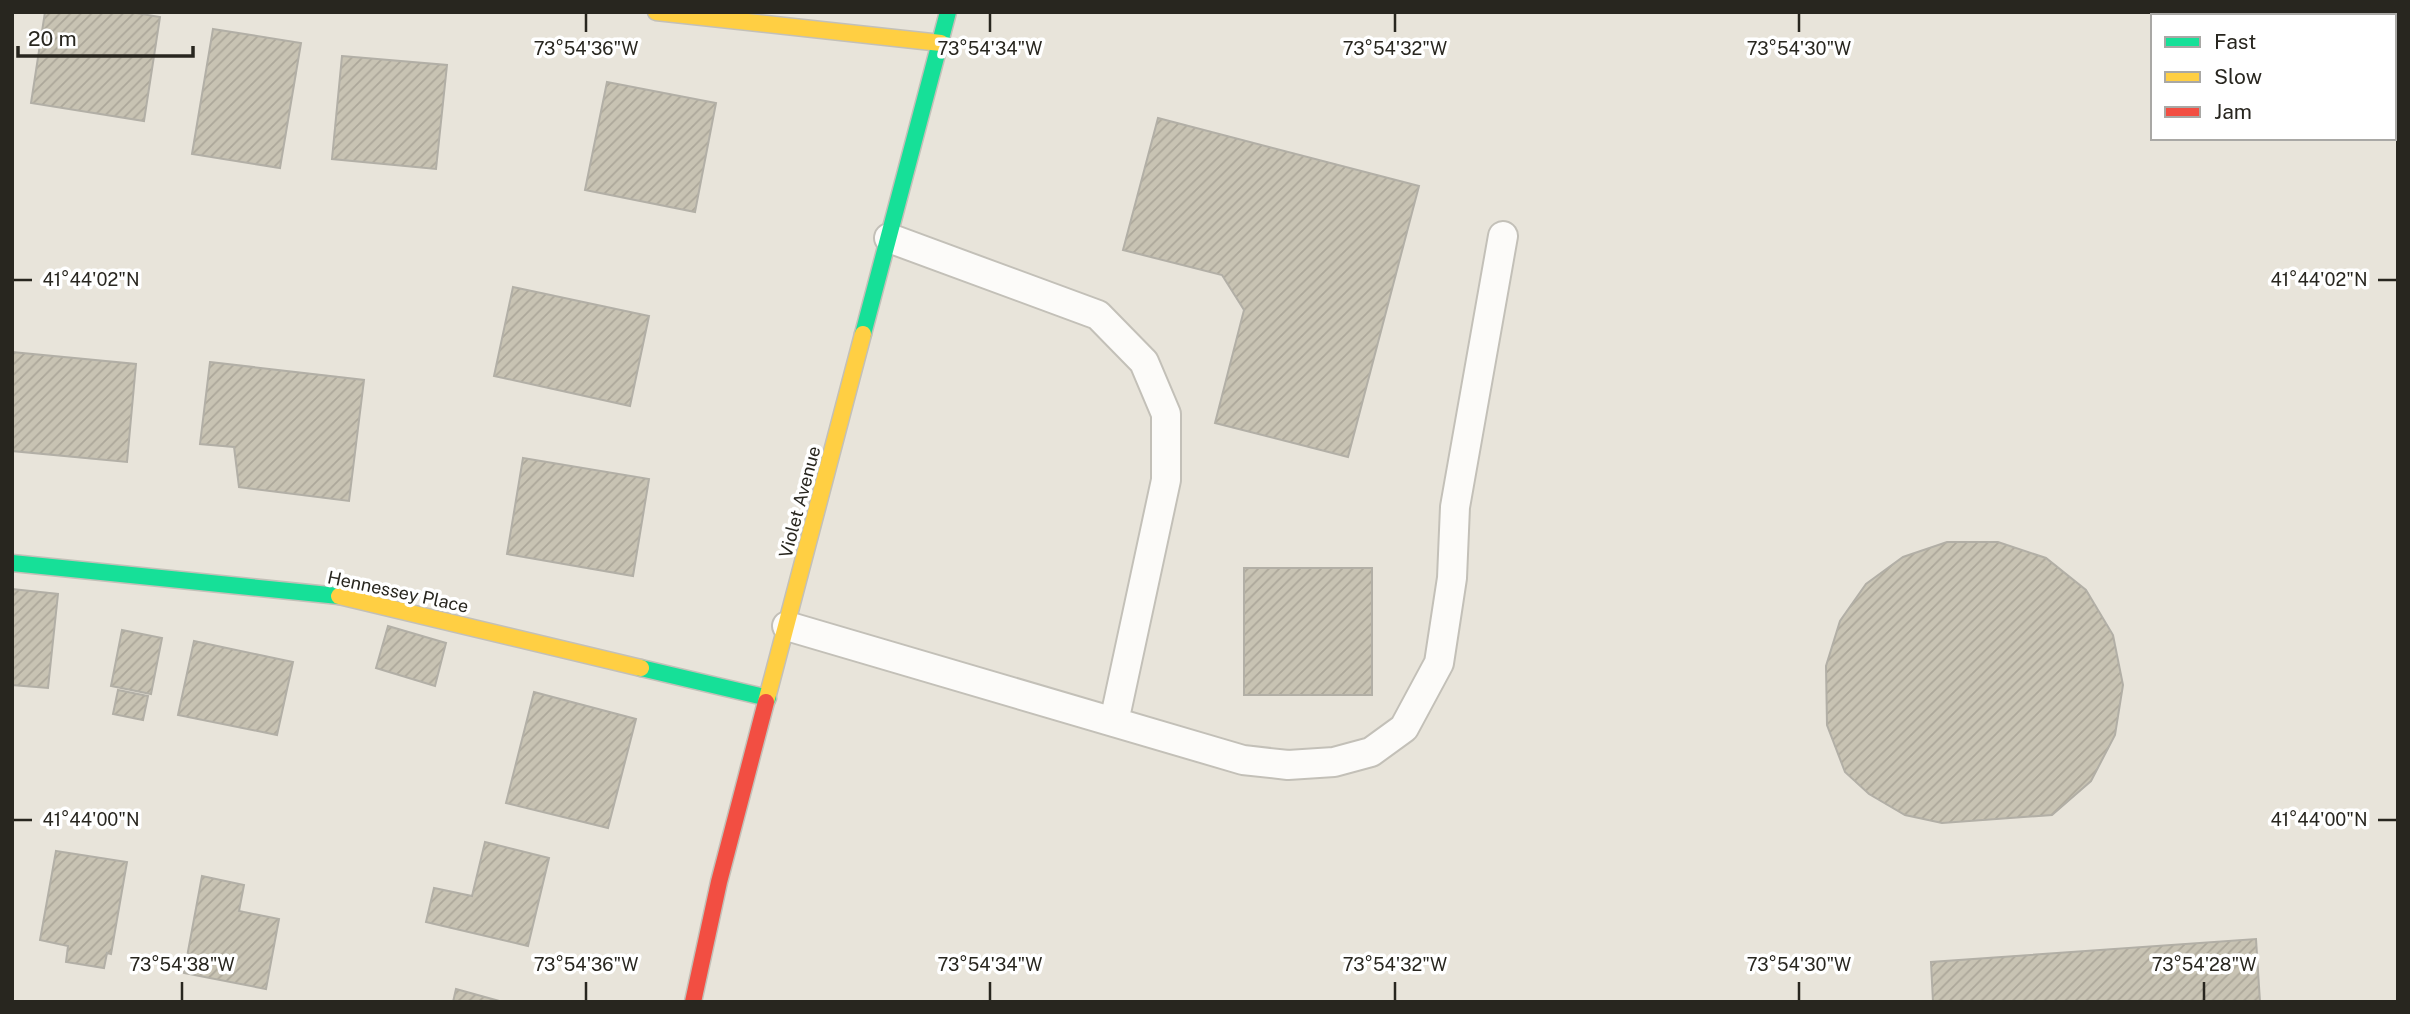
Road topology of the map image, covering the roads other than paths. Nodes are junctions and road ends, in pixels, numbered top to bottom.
1 (656, 12) edge
2 (948, 12) edge
3 (941, 43) junction
4 (1503, 236) dead end
5 (889, 239) junction
6 (12, 563) edge
7 (787, 626) junction
8 (768, 698) junction
9 (1114, 722) junction
10 (693, 1002) edge

1 - 3 street
2 - 3 street, Violet Avenue
3 - 5 street, Violet Avenue
4 - 9 lane
5 - 7 street, Violet Avenue
5 - 9 lane
6 - 8 street, Hennessey Place
7 - 8 street, Violet Avenue
7 - 9 lane
8 - 10 street, Violet Avenue

